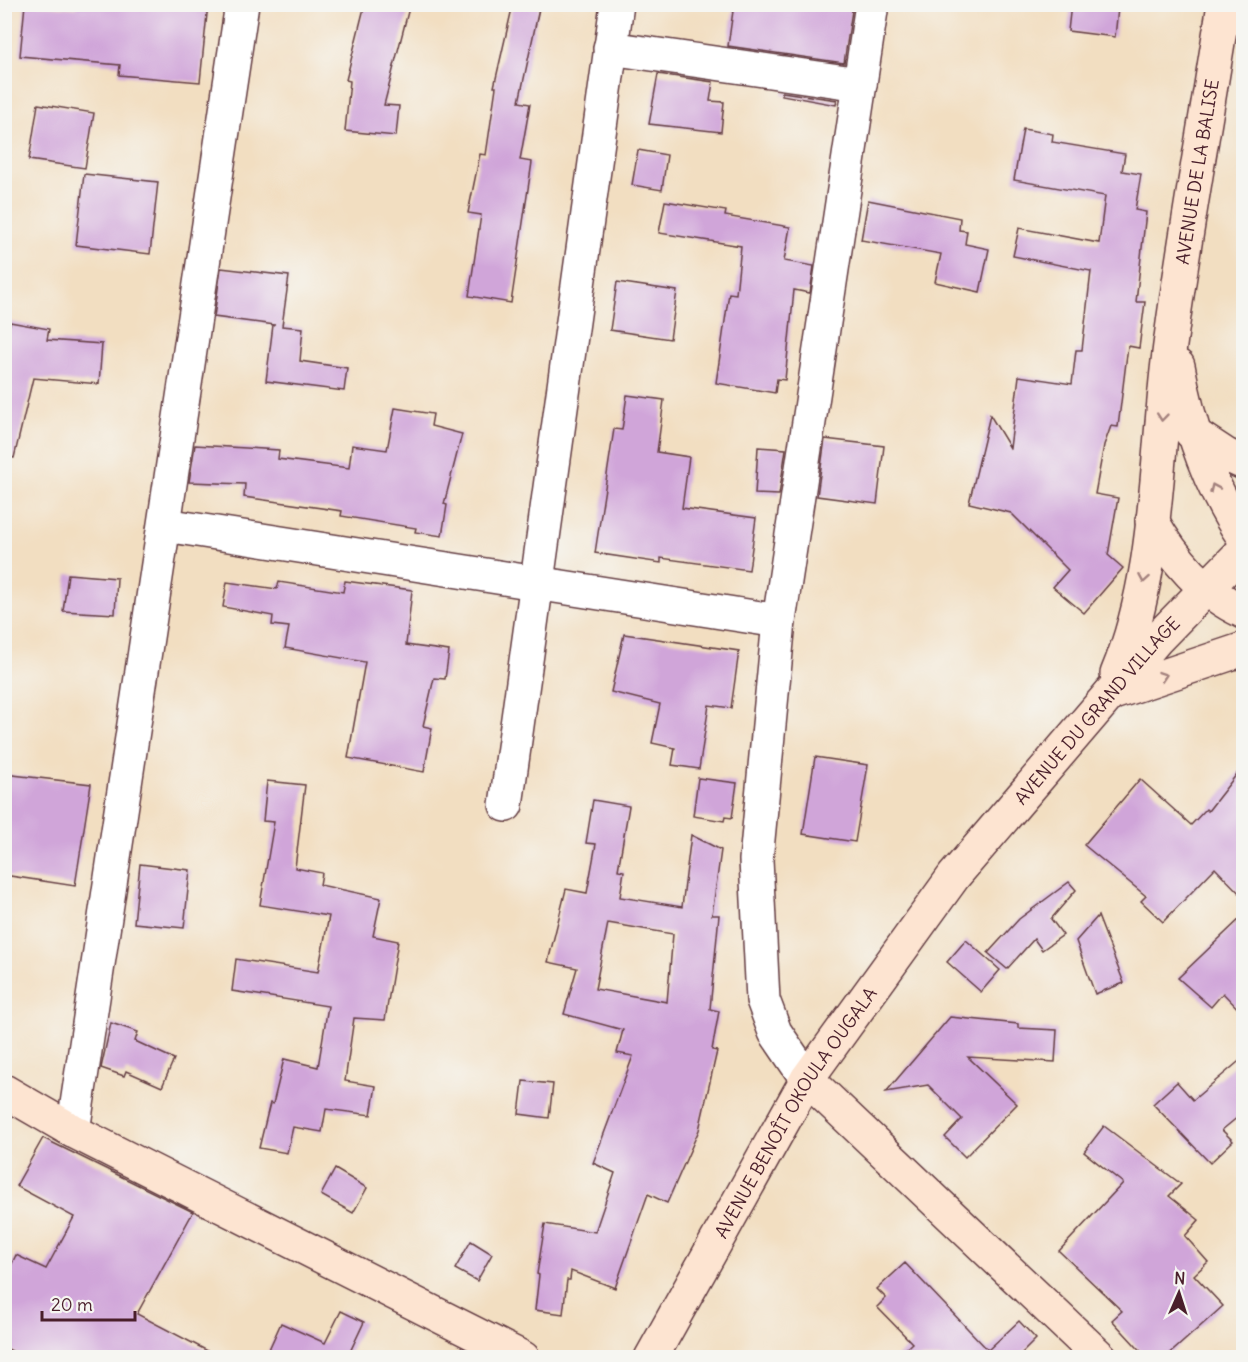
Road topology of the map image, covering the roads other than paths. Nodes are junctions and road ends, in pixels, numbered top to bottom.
1 (242, 4) edge
2 (617, 4) edge
3 (872, 4) edge
4 (1224, 4) edge
5 (610, 48) junction
6 (860, 84) junction
7 (1171, 338) junction
8 (1191, 432) junction
9 (1244, 463) edge
10 (1152, 521) junction
11 (165, 525) junction
12 (1244, 538) edge
13 (1244, 549) edge
14 (537, 583) junction
15 (1208, 588) junction
16 (1244, 612) edge
17 (779, 621) junction
18 (1244, 649) edge
19 (1108, 694) junction
20 (506, 805) dead end
21 (954, 876) joint
22 (807, 1079) junction
23 (4, 1091) edge
24 (74, 1131) junction
25 (523, 1358) edge
26 (651, 1358) edge
27 (1101, 1358) edge

1 - 11 street
2 - 5 street
3 - 6 street
4 - 7 street, AVENUE DE LA BALISE
5 - 6 street
5 - 14 street
6 - 17 street
7 - 8 street
7 -> 10 street, AVENUE DE LA BALISE
8 - 9 street
12 -> 8 street
10 - 15 street
10 -> 19 street, AVENUE DE LA BALISE
11 - 14 street
11 - 24 street
13 - 15 street, AVENUE DU GRAND VILLAGE
14 - 17 street
14 - 20 street
15 - 16 street
15 - 19 street, AVENUE DU GRAND VILLAGE
17 - 22 street
19 -> 18 street
19 - 21 street, AVENUE DU GRAND VILLAGE
21 - 22 street, AVENUE BENOÎT OKOULA OUGALA
22 - 26 street, AVENUE BENOÎT OKOULA OUGALA
22 - 27 street
23 - 24 street
24 - 25 street

